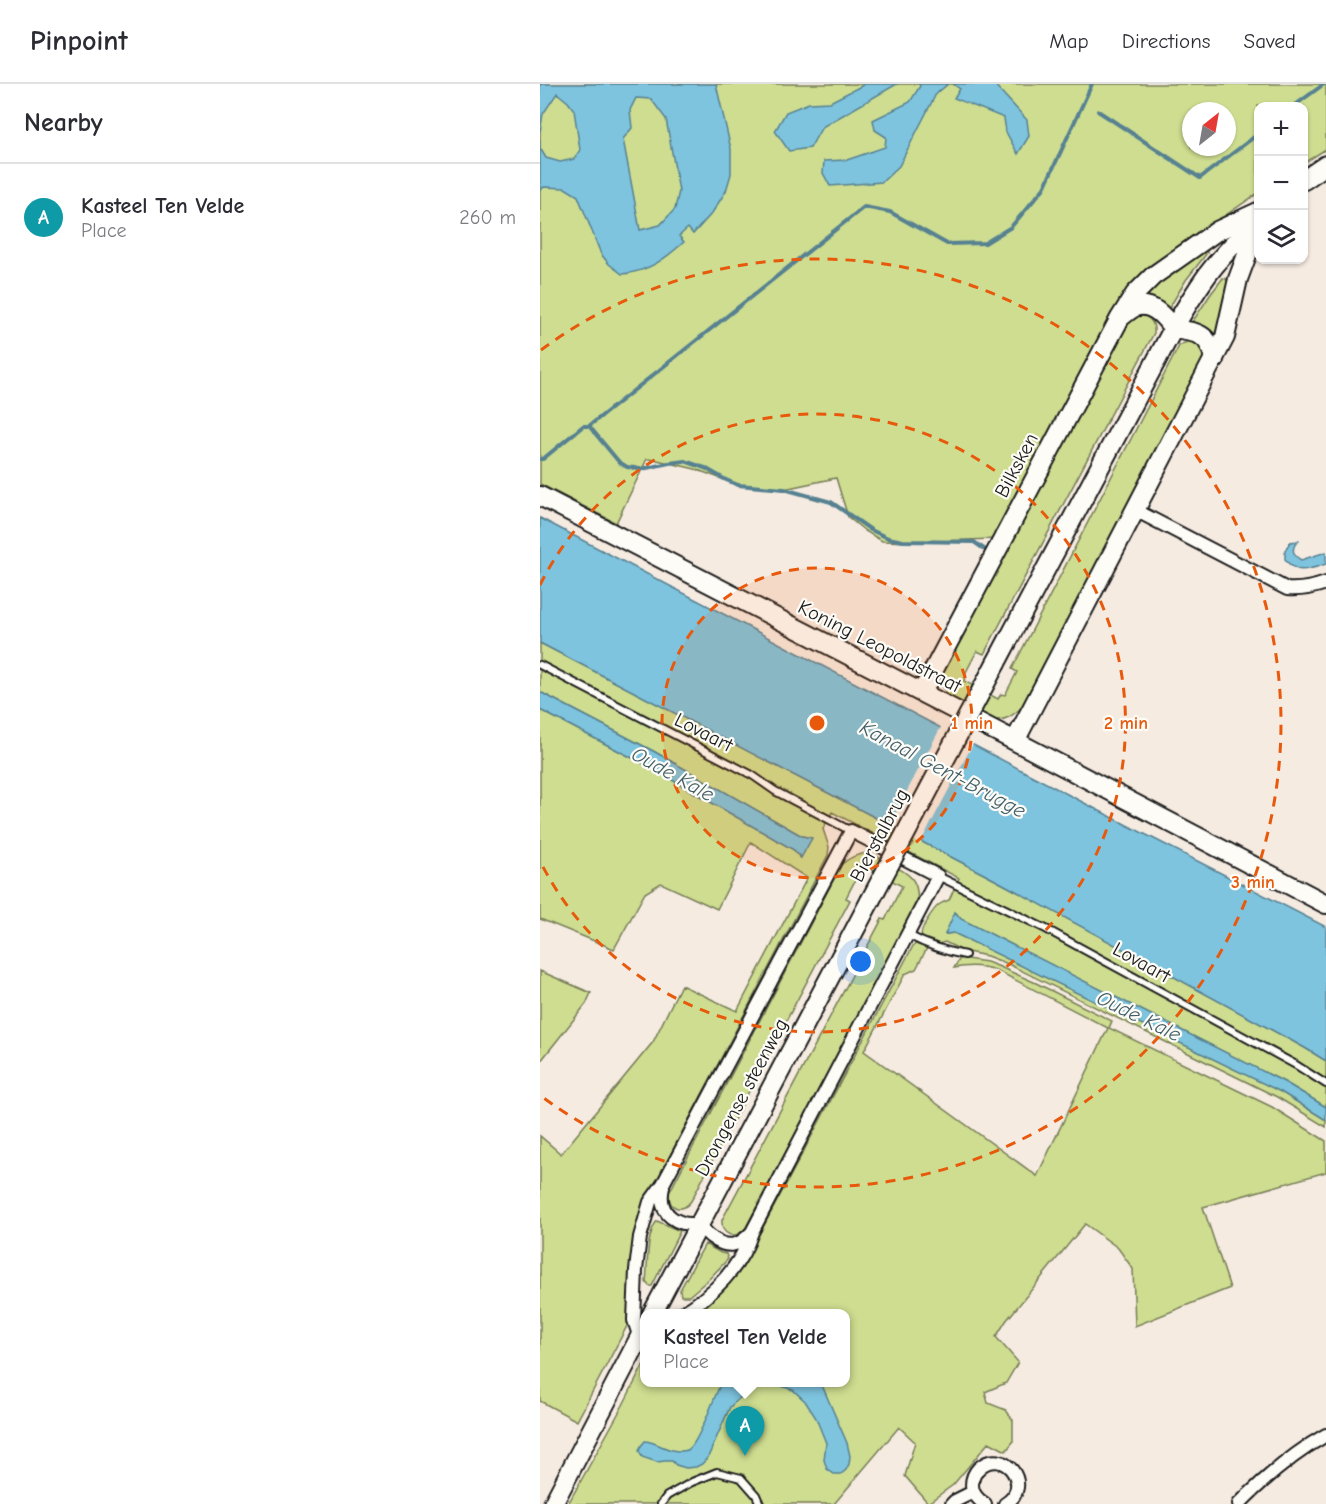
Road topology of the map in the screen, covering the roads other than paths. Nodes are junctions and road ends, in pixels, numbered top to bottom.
1 (1326, 165) edge
2 (1308, 177) edge
3 (1254, 214) edge
4 (1254, 223) edge
5 (1254, 238) edge
6 (1120, 318) junction
7 (1173, 329) junction
8 (1214, 360) junction
9 (540, 496) edge
10 (1135, 510) junction
11 (1326, 583) edge
12 (540, 665) edge
13 (922, 692) junction
14 (1015, 741) junction
15 (851, 831) junction
16 (938, 876) junction
17 (870, 901) joint
18 (1326, 904) edge
19 (908, 934) junction
20 (965, 955) dead end
21 (1326, 1084) edge
22 (663, 1184) junction
23 (699, 1226) junction
24 (752, 1232) junction
25 (655, 1309) edge
26 (688, 1309) edge
27 (640, 1329) edge
28 (640, 1340) edge
29 (1326, 1436) edge
30 (974, 1492) junction
31 (553, 1504) edge
32 (661, 1504) edge
33 (760, 1504) edge
34 (952, 1504) edge
35 (985, 1504) edge
36 (1005, 1504) edge
37 (1239, 1504) edge

1 - 2 street
3 - 6 street, Bilksken
4 - 7 street
5 - 8 street
6 - 7 street
6 - 13 street, Bilksken
7 - 8 street
7 - 17 street, Bierstalbrug, bridge
8 - 10 street
9 - 13 street, Koning Leopoldstraat
10 - 11 street
10 - 14 street
12 - 15 lane, Lovaart
13 - 14 street, Koning Leopoldstraat
14 - 18 street, Koning Leopoldstraat
15 - 16 street
15 - 22 street
16 - 19 street
16 - 21 lane, Lovaart
17 - 23 street, Drongense steenweg
19 - 20 lane
19 - 24 street
22 - 23 street
22 - 27 street
23 - 24 street
23 - 25 street, Drongense steenweg
24 - 26 street
28 - 31 street
29 - 37 street
30 - 34 street
30 - 35 street
30 - 36 street
32 - 33 lane

